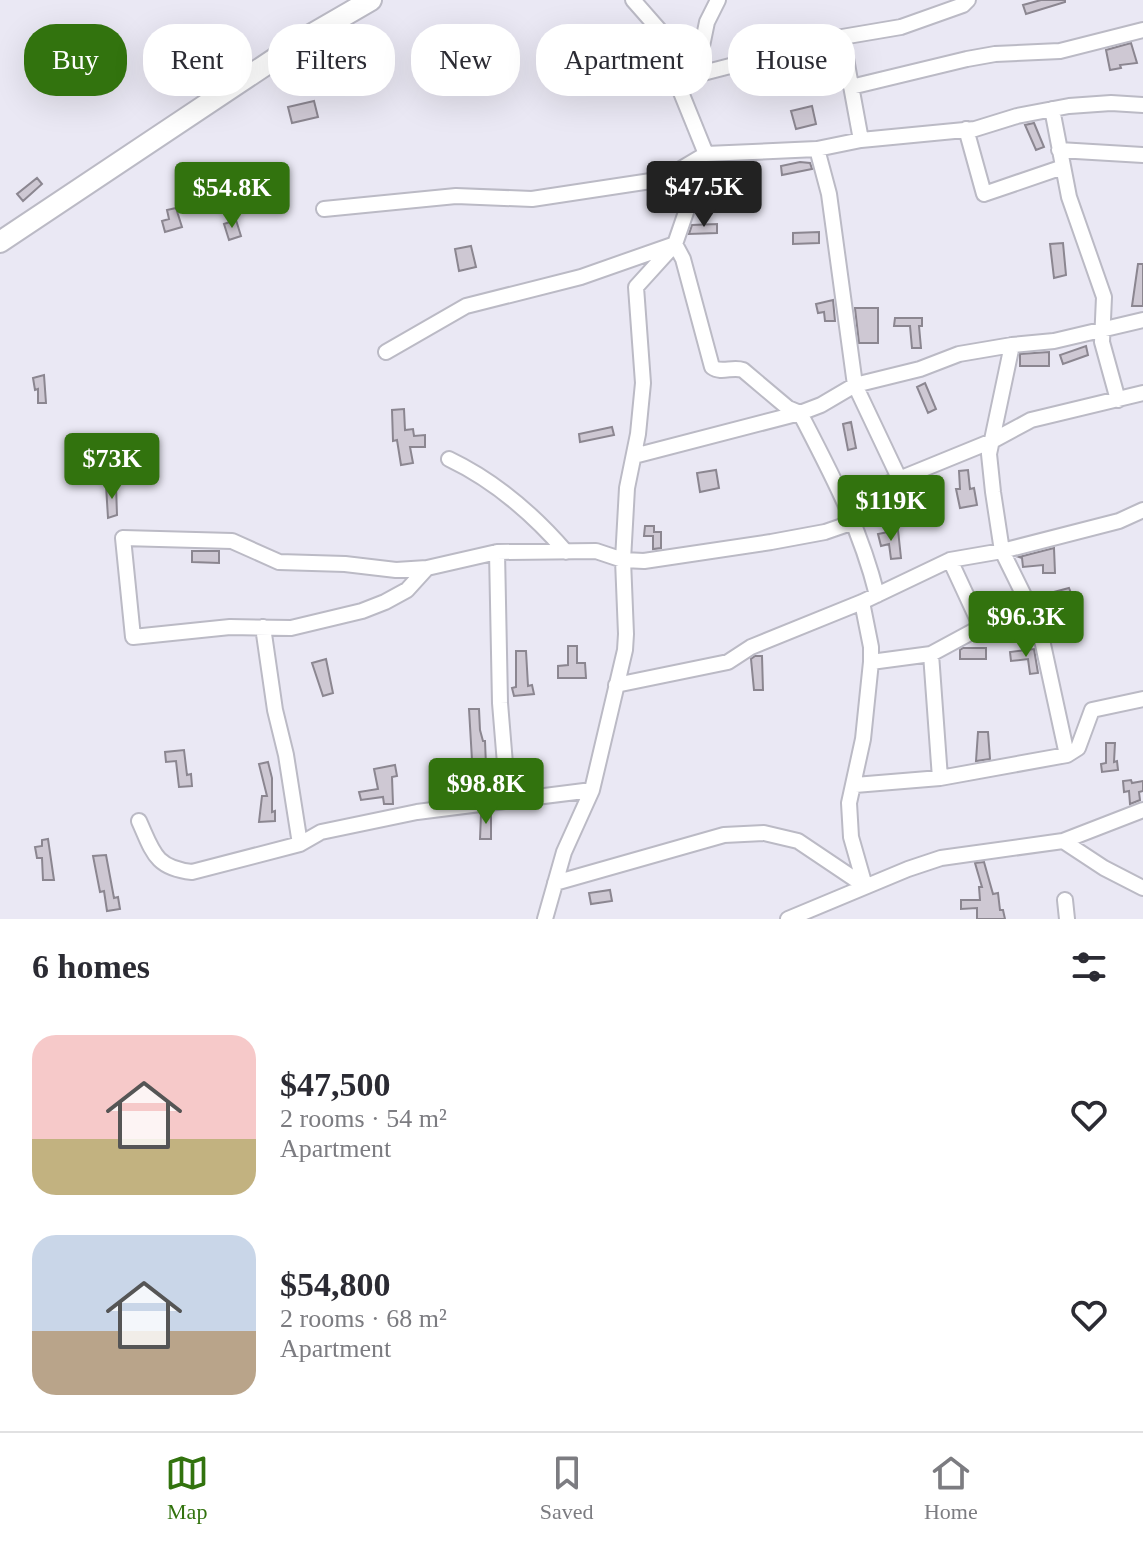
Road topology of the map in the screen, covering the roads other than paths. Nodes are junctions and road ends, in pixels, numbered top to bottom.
1 (371, 0) edge
2 (633, 0) edge
3 (718, 0) edge
4 (968, 0) edge
5 (654, 24) edge
6 (707, 24) edge
7 (1143, 30) edge
8 (855, 36) edge
9 (855, 86) edge
10 (682, 96) edge
11 (853, 96) edge
12 (1143, 105) edge
13 (1052, 109) junction
14 (966, 129) junction
15 (861, 140) junction
16 (817, 149) junction
17 (1059, 150) junction
18 (706, 154) junction
19 (1143, 155) edge
20 (1063, 167) junction
21 (324, 209) dead end
22 (0, 242) edge
23 (675, 244) junction
24 (1143, 320) edge
25 (1105, 328) junction
26 (1012, 345) junction
27 (386, 352) dead end
28 (855, 385) junction
29 (1143, 393) edge
30 (1118, 400) junction
31 (800, 413) junction
32 (992, 441) junction
33 (634, 456) junction
34 (449, 459) dead end
35 (899, 478) junction
36 (845, 501) junction
37 (1143, 510) edge
38 (854, 522) junction
39 (1002, 551) junction
40 (497, 552) junction
41 (566, 552) junction
42 (623, 560) junction
43 (950, 560) junction
44 (427, 568) junction
45 (877, 595) junction
46 (862, 602) junction
47 (1034, 615) junction
48 (263, 627) junction
49 (981, 627) junction
50 (931, 654) junction
51 (871, 662) junction
52 (616, 685) junction
53 (1143, 699) edge
54 (1067, 755) junction
55 (940, 778) junction
56 (855, 785) junction
57 (592, 790) junction
58 (508, 800) junction
59 (1143, 810) edge
60 (139, 821) dead end
61 (1063, 841) junction
62 (300, 844) junction
63 (555, 883) junction
64 (865, 886) junction
65 (1143, 888) edge
66 (1065, 900) dead end
67 (545, 919) edge
68 (788, 919) edge
69 (1067, 919) edge

1 - 22 highway
2 - 5 street
3 - 6 street
4 - 8 street
7 - 9 street
10 - 18 street
11 - 15 street
12 - 13 street
13 - 14 street
13 - 17 street
14 - 15 street
14 - 20 street
15 - 16 street
16 - 18 street
16 - 28 street
17 - 19 street
17 - 20 street
18 - 21 street
18 - 23 street
20 - 25 street
23 - 27 street
23 - 31 street
23 - 33 street
24 - 25 street
25 - 26 street
25 - 30 street
26 - 28 street
26 - 32 street
28 - 31 street
28 - 35 street
29 - 30 street
30 - 32 street
31 - 33 street
31 - 36 street
32 - 35 street
32 - 39 street
33 - 42 street
34 - 41 street
35 - 36 street
36 - 38 street
37 - 39 street
38 - 42 street
38 - 45 street
39 - 43 street
39 - 47 street
40 - 41 street
40 - 44 street
40 - 58 street
41 - 42 street
42 - 52 street
43 - 45 street
43 - 49 street
44 - 48 street
44 - 48 street
45 - 46 street
46 - 51 street
46 - 52 street
47 - 49 street
47 - 54 street
48 - 62 street
49 - 50 street
50 - 51 street
50 - 55 street
51 - 56 street
52 - 57 street
53 - 54 street
54 - 55 street
55 - 56 street
56 - 64 street
57 - 58 street
57 - 63 street
58 - 62 street
59 - 61 street
60 - 62 street
61 - 64 street
61 - 65 street
63 - 64 street
63 - 67 street
64 - 68 street
66 - 69 street

